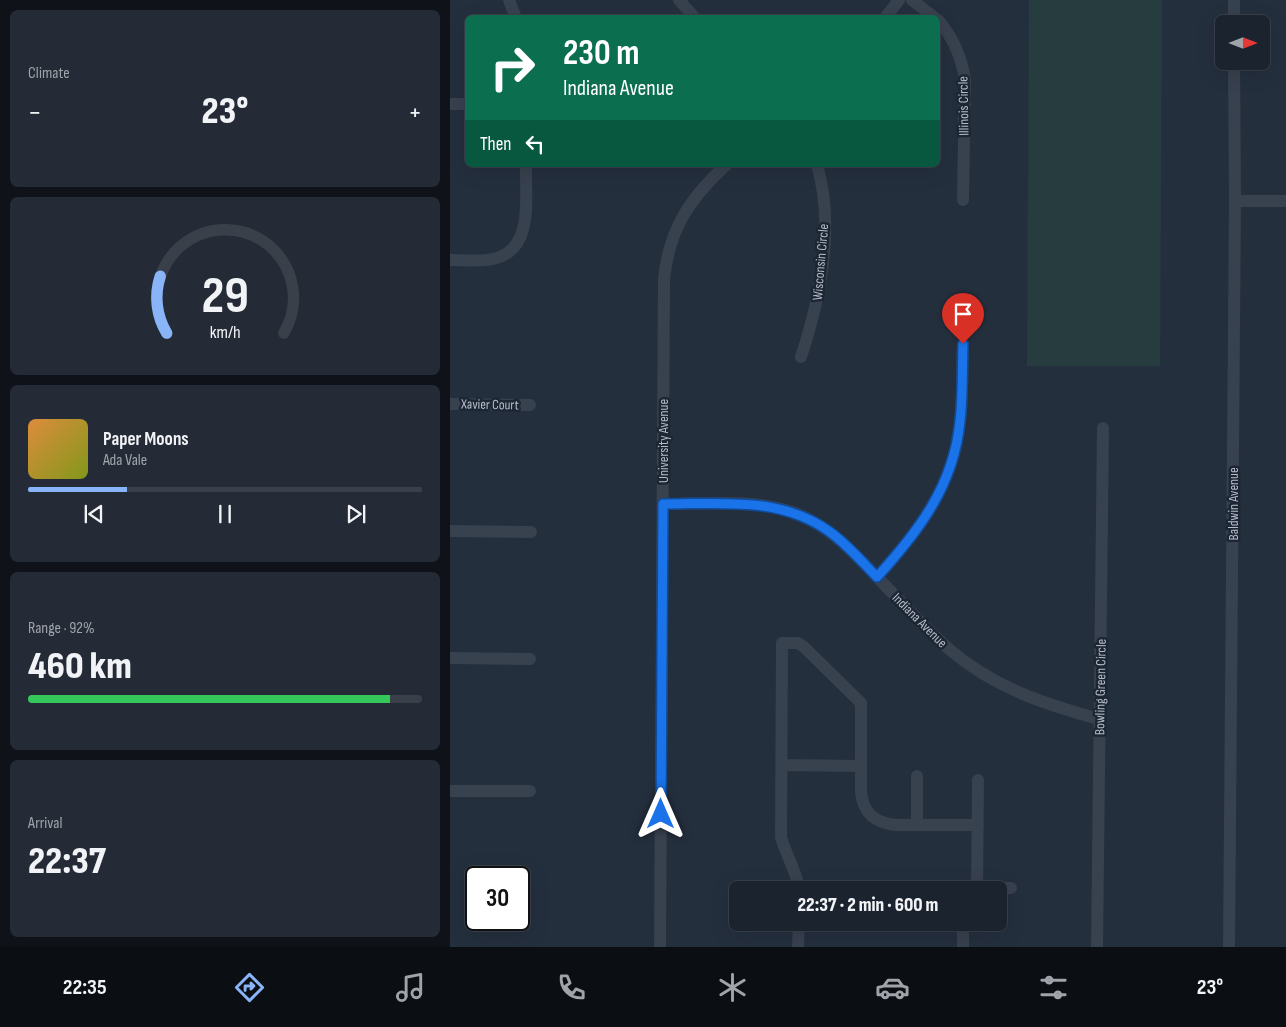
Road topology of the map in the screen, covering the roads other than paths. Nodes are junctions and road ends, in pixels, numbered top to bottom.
1 (509, 0) edge
2 (679, 0) edge
3 (899, 0) edge
4 (912, 0) edge
5 (1234, 0) edge
6 (515, 15) edge
7 (692, 15) edge
8 (887, 15) edge
9 (931, 15) edge
10 (1234, 15) edge
11 (940, 24) edge
12 (1234, 70) edge
13 (450, 104) edge
14 (465, 104) edge
15 (526, 167) edge
16 (724, 167) edge
17 (817, 167) edge
18 (963, 200) dead end
19 (1235, 201) junction
20 (1286, 201) edge
21 (450, 260) edge
22 (963, 344) dead end
23 (801, 357) dead end
24 (450, 404) edge
25 (530, 405) dead end
26 (1103, 428) dead end
27 (663, 504) junction
28 (450, 531) edge
29 (531, 532) dead end
30 (877, 577) junction
31 (450, 658) edge
32 (530, 659) dead end
33 (1100, 719) junction
34 (782, 765) junction
35 (861, 766) junction
36 (917, 776) dead end
37 (978, 780) dead end
38 (450, 790) edge
39 (530, 791) dead end
40 (917, 825) junction
41 (978, 825) junction
42 (796, 881) edge
43 (977, 881) edge
44 (1007, 888) edge
45 (1011, 888) dead end
46 (798, 931) edge
47 (963, 931) edge
48 (660, 947) edge
49 (798, 947) edge
50 (963, 947) edge
51 (1097, 947) edge
52 (1229, 947) edge

1 - 6 street
2 - 7 street
3 - 8 street
4 - 9 street, Illinois Circle
5 - 10 street
11 - 18 street, Illinois Circle
12 - 19 street, Baldwin Avenue
13 - 14 street
15 - 21 street
16 - 27 street, University Avenue
17 - 23 street, Wisconsin Circle
19 - 20 street
19 - 52 street, Baldwin Avenue
22 - 30 street
24 - 25 street, Xavier Court
26 - 33 street, Bowling Green Circle
27 - 30 street, Indiana Avenue
27 - 48 street, University Avenue
28 - 29 street
30 - 33 street, Indiana Avenue
31 - 32 street
33 - 51 street, Bowling Green Circle
34 - 35 street
34 - 35 street
34 - 42 street
35 - 40 street
36 - 40 street
37 - 41 street
38 - 39 street
40 - 41 street
41 - 43 street
44 - 45 street
46 - 49 street
47 - 50 street

